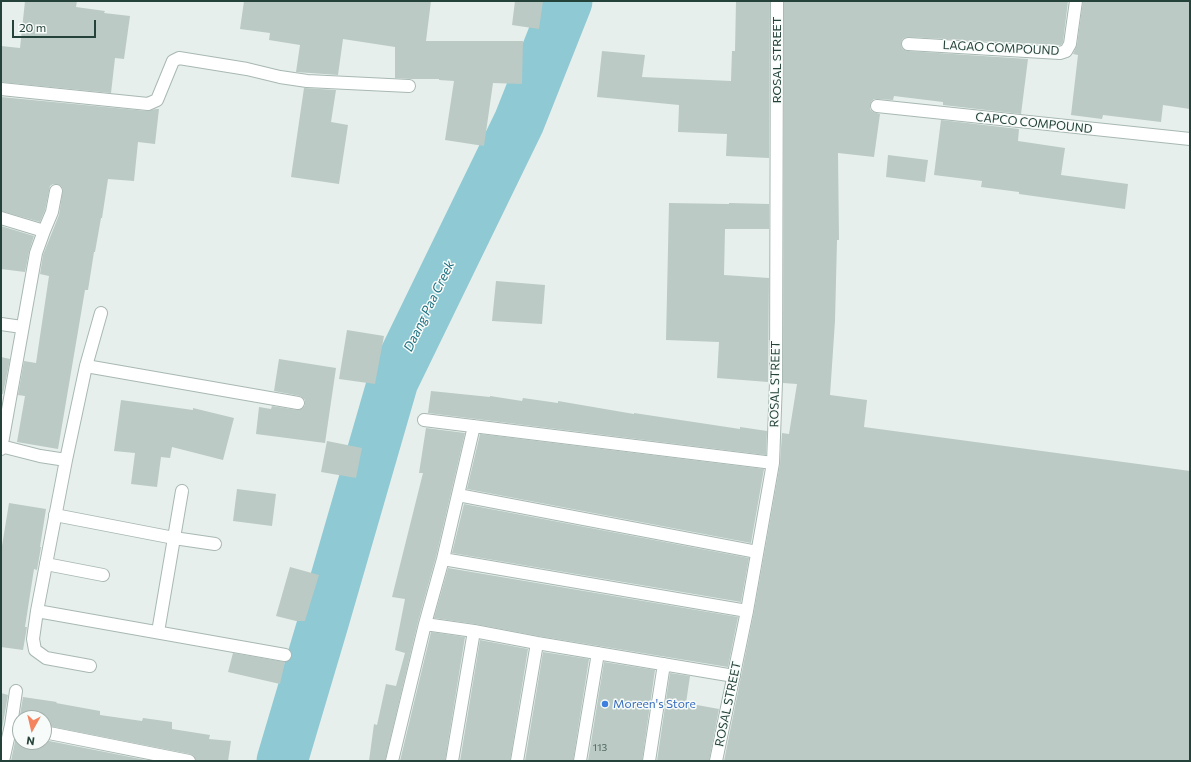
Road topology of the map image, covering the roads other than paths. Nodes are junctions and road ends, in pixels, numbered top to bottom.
1 (777, 1) edge
2 (1076, 1) edge
3 (908, 44) dead end
4 (409, 86) dead end
5 (1, 89) edge
6 (877, 106) dead end
7 (1190, 139) edge
8 (56, 191) dead end
9 (1, 218) edge
10 (44, 231) junction
11 (101, 313) dead end
12 (1, 324) edge
13 (22, 327) junction
14 (86, 366) junction
15 (298, 402) dead end
16 (424, 420) dead end
17 (474, 426) junction
18 (1, 447) edge
19 (66, 460) junction
20 (773, 463) junction
21 (182, 491) dead end
22 (458, 495) junction
23 (55, 515) junction
24 (174, 538) junction
25 (215, 544) dead end
26 (757, 552) junction
27 (443, 559) junction
28 (46, 564) junction
29 (103, 575) dead end
30 (37, 611) junction
31 (748, 611) junction
32 (425, 624) junction
33 (474, 631) junction
34 (158, 632) junction
35 (537, 644) junction
36 (598, 653) junction
37 (285, 655) dead end
38 (664, 664) junction
39 (90, 666) dead end
40 (734, 676) junction
41 (16, 691) dead end
42 (15, 710) edge
43 (52, 734) edge
44 (12, 735) edge
45 (3, 761) edge
46 (189, 761) edge
47 (392, 761) edge
48 (452, 761) edge
49 (517, 761) edge
50 (580, 761) edge
51 (649, 761) edge
52 (716, 761) edge

1 - 20 street, ROSAL STREET
2 - 3 street, LAGAO COMPOUND
4 - 5 street
6 - 7 street, CAPCO COMPOUND
8 - 10 street
9 - 10 street
10 - 13 street
11 - 14 street
12 - 13 street
13 - 18 street
14 - 15 street
14 - 19 street
16 - 17 street
17 - 20 street
17 - 22 street
18 - 19 street
19 - 23 street
20 - 26 street, ROSAL STREET
21 - 24 street
22 - 26 street
22 - 27 street
23 - 24 street
23 - 28 street
24 - 25 street
24 - 34 street
26 - 31 street, ROSAL STREET
27 - 31 street
27 - 32 street
28 - 29 street
28 - 30 street
30 - 34 street
30 - 39 street
31 - 40 street, ROSAL STREET
32 - 33 street
32 - 47 street
33 - 35 street
33 - 48 street
34 - 37 street
35 - 36 street
35 - 49 street
36 - 38 street
36 - 50 street
38 - 40 street
38 - 51 street
40 - 52 street, ROSAL STREET
41 - 42 street
43 - 46 street
44 - 45 street

